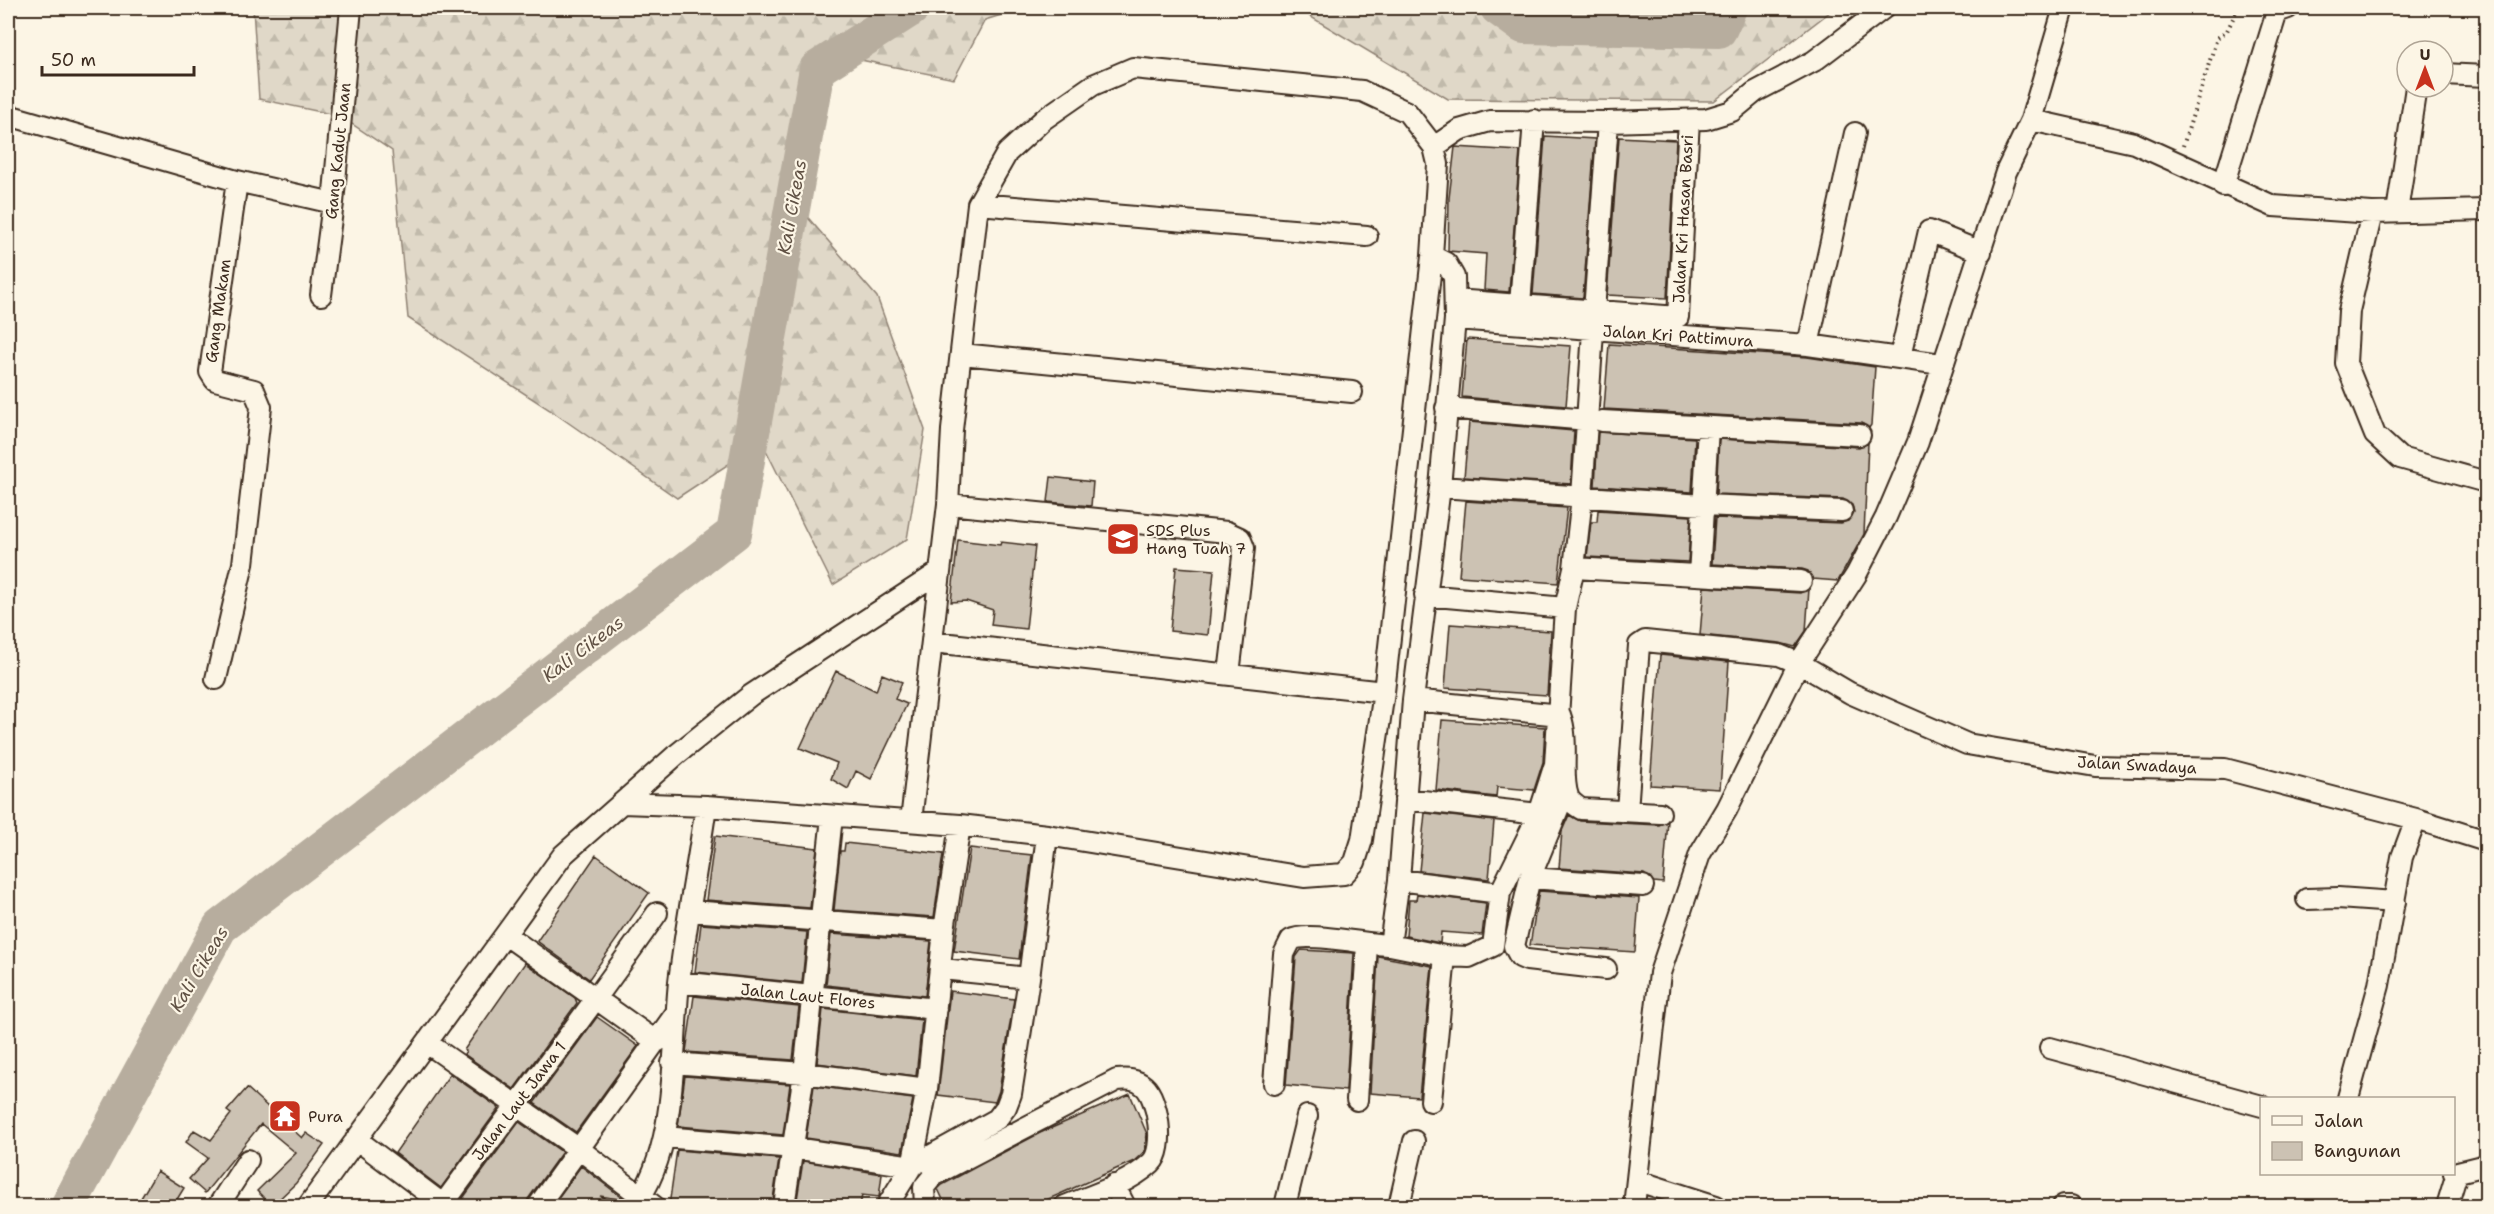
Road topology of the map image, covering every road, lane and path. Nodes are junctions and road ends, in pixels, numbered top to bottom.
1 (351, 8) edge
2 (1884, 8) edge
3 (2064, 8) edge
4 (2238, 8) edge
5 (2288, 8) edge
6 (2455, 75) edge
7 (2487, 76) edge
8 (2414, 99) edge
9 (8, 115) edge
10 (1534, 120) junction
11 (1689, 120) junction
12 (2031, 120) junction
13 (1608, 122) junction
14 (1855, 133) dead end
15 (1434, 147) junction
16 (2177, 164) junction
17 (237, 181) junction
18 (2223, 186) junction
19 (333, 203) junction
20 (978, 204) junction
21 (2487, 210) edge
22 (2397, 212) junction
23 (2372, 213) junction
24 (1367, 236) dead end
25 (1981, 252) junction
26 (1432, 256) junction
27 (321, 295) dead end
28 (1520, 305) junction
29 (1455, 310) junction
30 (1594, 311) junction
31 (1593, 331) junction
32 (1808, 345) junction
33 (961, 354) junction
34 (1900, 357) junction
35 (1941, 364) junction
36 (1352, 392) dead end
37 (1446, 408) junction
38 (1595, 420) junction
39 (1708, 428) junction
40 (1860, 435) dead end
41 (2487, 482) edge
42 (1440, 487) junction
43 (1582, 497) junction
44 (948, 504) junction
45 (1703, 505) junction
46 (1842, 511) dead end
47 (1575, 568) junction
48 (939, 572) junction
49 (1699, 575) junction
50 (1801, 581) dead end
51 (1425, 595) junction
52 (1565, 608) junction
53 (933, 642) junction
54 (1799, 663) junction
55 (1229, 674) junction
56 (216, 679) dead end
57 (1384, 692) junction
58 (1413, 700) junction
59 (1560, 715) junction
60 (1566, 790) junction
61 (1405, 799) junction
62 (622, 802) junction
63 (706, 806) junction
64 (1627, 811) junction
65 (1660, 813) dead end
66 (1539, 814) junction
67 (832, 817) junction
68 (2416, 819) junction
69 (910, 821) junction
70 (960, 825) junction
71 (1047, 835) junction
72 (2487, 841) edge
73 (1530, 878) junction
74 (1399, 880) junction
75 (1643, 886) dead end
76 (1500, 893) junction
77 (2307, 899) dead end
78 (2395, 902) junction
79 (691, 911) junction
80 (657, 913) dead end
81 (819, 920) junction
82 (944, 930) junction
83 (506, 935) junction
84 (1367, 945) junction
85 (1390, 945) junction
86 (1445, 956) junction
87 (942, 969) junction
88 (1606, 969) dead end
89 (1029, 978) junction
90 (679, 982) junction
91 (811, 998) junction
92 (597, 999) junction
93 (936, 1009) junction
94 (678, 1011) junction
95 (657, 1041) junction
96 (427, 1042) junction
97 (2050, 1048) dead end
98 (672, 1063) junction
99 (804, 1073) junction
100 (1275, 1084) dead end
101 (927, 1089) junction
102 (2348, 1097) edge
103 (1357, 1100) dead end
104 (1431, 1101) dead end
105 (515, 1103) junction
106 (2260, 1105) edge
107 (1307, 1116) dead end
108 (664, 1137) junction
109 (359, 1141) junction
110 (1414, 1141) dead end
111 (794, 1148) junction
112 (579, 1149) junction
113 (248, 1160) dead end
114 (2487, 1165) edge
115 (912, 1166) junction
116 (2455, 1173) edge
117 (2455, 1175) edge
118 (1638, 1181) junction
119 (1114, 1185) junction
120 (643, 1203) edge
121 (218, 1206) edge
122 (308, 1206) edge
123 (443, 1206) edge
124 (538, 1206) edge
125 (784, 1206) edge
126 (887, 1206) edge
127 (925, 1206) edge
128 (1065, 1206) edge
129 (1125, 1206) edge
130 (1285, 1206) edge
131 (1400, 1206) edge
132 (1634, 1206) edge
133 (1716, 1206) edge
134 (2062, 1206) edge
135 (2071, 1206) edge
136 (2447, 1206) edge

1 - 19 street, Gang Kadut Jaan
2 - 11 street
3 - 12 street
4 - 16 path
5 - 18 street
6 - 7 street
8 - 22 street
9 - 17 street
10 - 13 street
10 - 15 street
10 - 28 street
11 - 13 street
11 - 30 street, Jalan Kri Hasan Basri
12 - 16 street
12 - 25 street
13 - 30 street
14 - 32 street
15 - 20 street
15 - 26 street
16 - 18 street
17 - 19 street
17 - 56 street, Gang Makam
18 - 23 street
19 - 27 street, Gang Kadut Jaan
20 - 24 street
20 - 33 street
21 - 22 street
22 - 23 street
23 - 41 street
25 - 34 street
25 - 35 street
26 - 29 street
26 - 57 street
28 - 29 street
28 - 30 street
29 - 31 street, Jalan Kri Pattimura
29 - 37 street
31 - 32 street, Jalan Kri Pattimura
31 - 38 street
32 - 34 street, Jalan Kri Pattimura
33 - 36 street
33 - 44 street
34 - 35 street, Jalan Kri Pattimura
35 - 54 street
37 - 38 street
37 - 42 street
38 - 39 street
38 - 43 street
39 - 40 street
39 - 45 street
42 - 43 street
42 - 51 street
43 - 45 street
43 - 47 street
44 - 48 street
44 - 55 street
45 - 46 street
45 - 49 street
47 - 49 street
47 - 52 street
48 - 53 street
48 - 62 street
49 - 50 street
51 - 52 street
51 - 58 street
52 - 59 street
53 - 55 street
53 - 69 street
54 - 64 street, Jalan Swadaya
54 - 68 street, Jalan Swadaya
54 - 118 street
55 - 57 street
57 - 71 street
58 - 59 street
58 - 61 street
59 - 60 street
59 - 66 street
60 - 64 street
60 - 73 street
61 - 66 street
61 - 74 street
62 - 63 street
62 - 83 street
63 - 67 street
63 - 79 street
64 - 65 street
66 - 76 street
67 - 69 street
67 - 81 street
68 - 72 street, Jalan Swadaya
68 - 78 street
69 - 70 street
70 - 71 street
70 - 82 street
71 - 89 street
73 - 75 street
73 - 88 street
74 - 76 street
74 - 85 street
76 - 86 street
77 - 78 street
78 - 102 street
79 - 81 street
79 - 90 street
80 - 92 street, Jalan Laut Jawa 1
81 - 82 street
81 - 91 street
82 - 87 street
83 - 92 street
83 - 96 street
84 - 85 street
84 - 100 street
84 - 103 street
85 - 86 street
86 - 104 street
87 - 89 street
87 - 93 street
89 - 115 street
90 - 91 street, Jalan Laut Flores
90 - 94 street
91 - 93 street, Jalan Laut Flores
91 - 99 street
92 - 95 street
92 - 105 street, Jalan Laut Jawa 1
93 - 101 street
94 - 95 street
94 - 98 street
95 - 112 street
96 - 105 street
96 - 109 street
97 - 106 street
98 - 99 street
98 - 108 street
99 - 101 street
99 - 111 street
101 - 115 street
105 - 112 street
105 - 123 street, Jalan Laut Jawa 1
107 - 130 street
108 - 111 street
108 - 120 street
109 - 122 street
109 - 123 street
110 - 131 street
111 - 115 street
111 - 125 street
112 - 120 street
112 - 124 street
113 - 121 street
114 - 116 street
115 - 126 street
117 - 136 street
118 - 132 street
118 - 133 street
119 - 127 street
119 - 128 street
119 - 129 street
134 - 135 street

